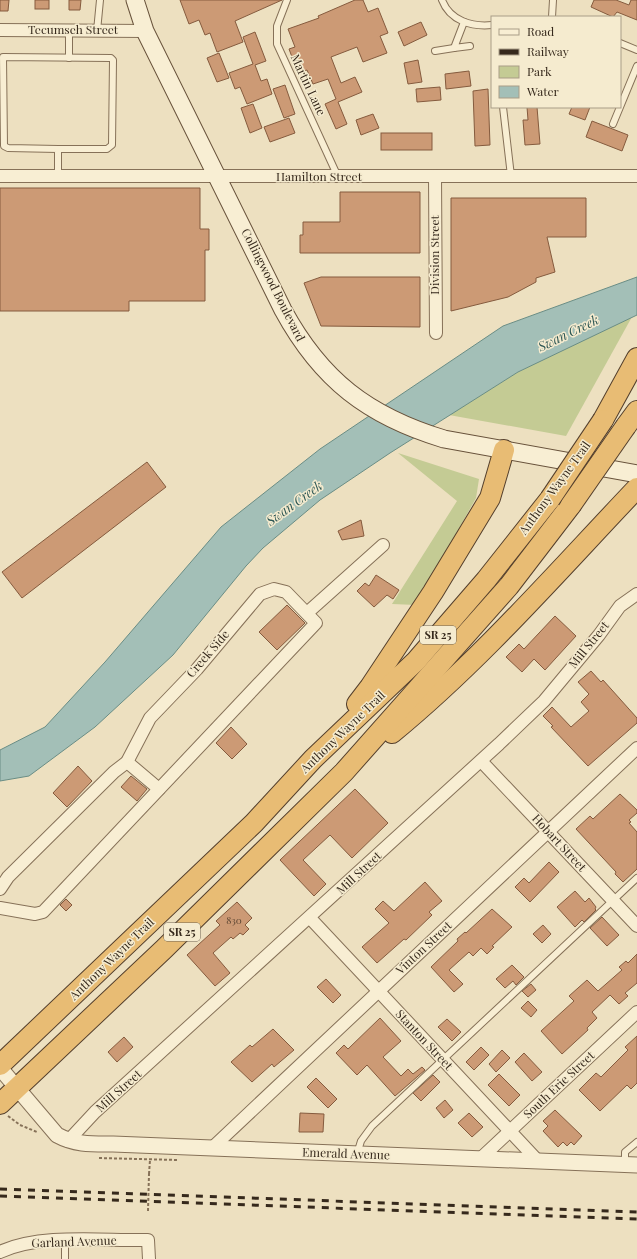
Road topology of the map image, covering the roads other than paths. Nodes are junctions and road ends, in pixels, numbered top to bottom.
1 (100, 0) edge
2 (135, 0) edge
3 (287, 0) edge
4 (442, 0) edge
5 (553, 0) edge
6 (552, 16) edge
7 (464, 22) junction
8 (491, 25) edge
9 (0, 30) edge
10 (69, 30) junction
11 (97, 31) junction
12 (145, 31) junction
13 (621, 43) edge
14 (470, 46) dead end
15 (454, 48) junction
16 (637, 50) edge
17 (435, 51) dead end
18 (1, 57) edge
19 (69, 58) junction
20 (637, 66) edge
21 (621, 105) edge
22 (503, 108) edge
23 (620, 108) edge
24 (613, 124) dead end
25 (2, 146) edge
26 (58, 149) junction
27 (0, 176) edge
28 (58, 176) junction
29 (435, 176) junction
30 (511, 176) junction
31 (637, 176) edge
32 (219, 177) junction
33 (338, 177) junction
34 (436, 333) dead end
35 (637, 358) edge
36 (632, 418) edge
37 (504, 450) junction
38 (637, 474) edge
39 (637, 488) edge
40 (383, 545) dead end
41 (637, 594) edge
42 (307, 613) junction
43 (637, 748) edge
44 (314, 759) junction
45 (481, 761) junction
46 (128, 762) junction
47 (344, 772) junction
48 (159, 789) junction
49 (548, 832) junction
50 (637, 878) edge
51 (0, 889) edge
52 (613, 900) junction
53 (0, 908) edge
54 (310, 918) junction
55 (637, 926) edge
56 (378, 991) junction
57 (637, 1012) edge
58 (442, 1060) junction
59 (0, 1067) edge
60 (17, 1088) junction
61 (2, 1108) edge
62 (510, 1131) junction
63 (63, 1138) junction
64 (637, 1142) edge
65 (212, 1148) junction
66 (357, 1154) junction
67 (480, 1159) junction
68 (538, 1161) junction
69 (631, 1165) edge
70 (65, 1240) junction
71 (0, 1252) edge
72 (66, 1259) edge
73 (148, 1259) edge

1 - 11 lane
2 - 12 main road, Collingwood Boulevard
3 - 33 lane, Martin Lane
4 - 7 lane
5 - 6 lane
7 - 8 lane
7 - 15 lane
9 - 10 street, Tecumseh Street
10 - 11 street, Tecumseh Street
10 - 19 lane
11 - 12 street, Tecumseh Street
12 - 32 main road, Collingwood Boulevard
13 - 16 lane
14 - 15 lane
15 - 17 lane
18 - 19 lane
18 - 25 lane
19 - 26 lane
20 - 21 lane
22 - 30 lane
23 - 24 lane
25 - 26 lane
26 - 28 lane
27 - 28 street, Hamilton Street
28 - 32 street, Hamilton Street
29 - 30 street, Hamilton Street
29 - 33 street, Hamilton Street
29 - 34 street, Division Street
30 - 31 street, Hamilton Street
32 - 33 street, Hamilton Street
32 - 37 main road, Collingwood Boulevard
35 - 44 highway, Anthony Wayne Trail / SR 25, bridge
36 - 47 highway, Anthony Wayne Trail / SR 25, bridge
37 - 38 main road, Collingwood Boulevard
37 - 44 highway
39 - 47 highway
40 - 42 street
41 - 45 street, Mill Street
42 - 46 street, Creek Side
42 - 48 street, Creek Side
43 - 49 street, Vinton Street
44 - 59 highway, Anthony Wayne Trail / SR 25
45 - 49 street, Hobart Street
45 - 54 street, Mill Street
46 - 48 street
46 - 51 street, Creek Side
47 - 60 highway, Anthony Wayne Trail / SR 25
48 - 53 street, Creek Side
49 - 52 street, Hobart Street
49 - 56 street, Vinton Street
50 - 52 lane
52 - 55 street, Hobart Street
52 - 58 lane
54 - 56 street, Stanton Street
54 - 63 street, Mill Street
56 - 58 street, Stanton Street
56 - 65 street, Vinton Street
57 - 62 street, South Erie Street
58 - 62 street, Stanton Street
58 - 66 lane
59 - 60 street
60 - 61 highway, Anthony Wayne Trail / SR 25
60 - 63 street
62 - 67 street, South Erie Street
62 - 68 street, Stanton Street
63 - 65 street, Emerald Avenue
64 - 69 lane
65 - 66 street, Emerald Avenue
66 - 67 street, Emerald Avenue
67 - 68 street, Emerald Avenue
68 - 69 street, Emerald Avenue
70 - 71 street, Garland Avenue
70 - 72 lane
70 - 73 street, Garland Avenue

